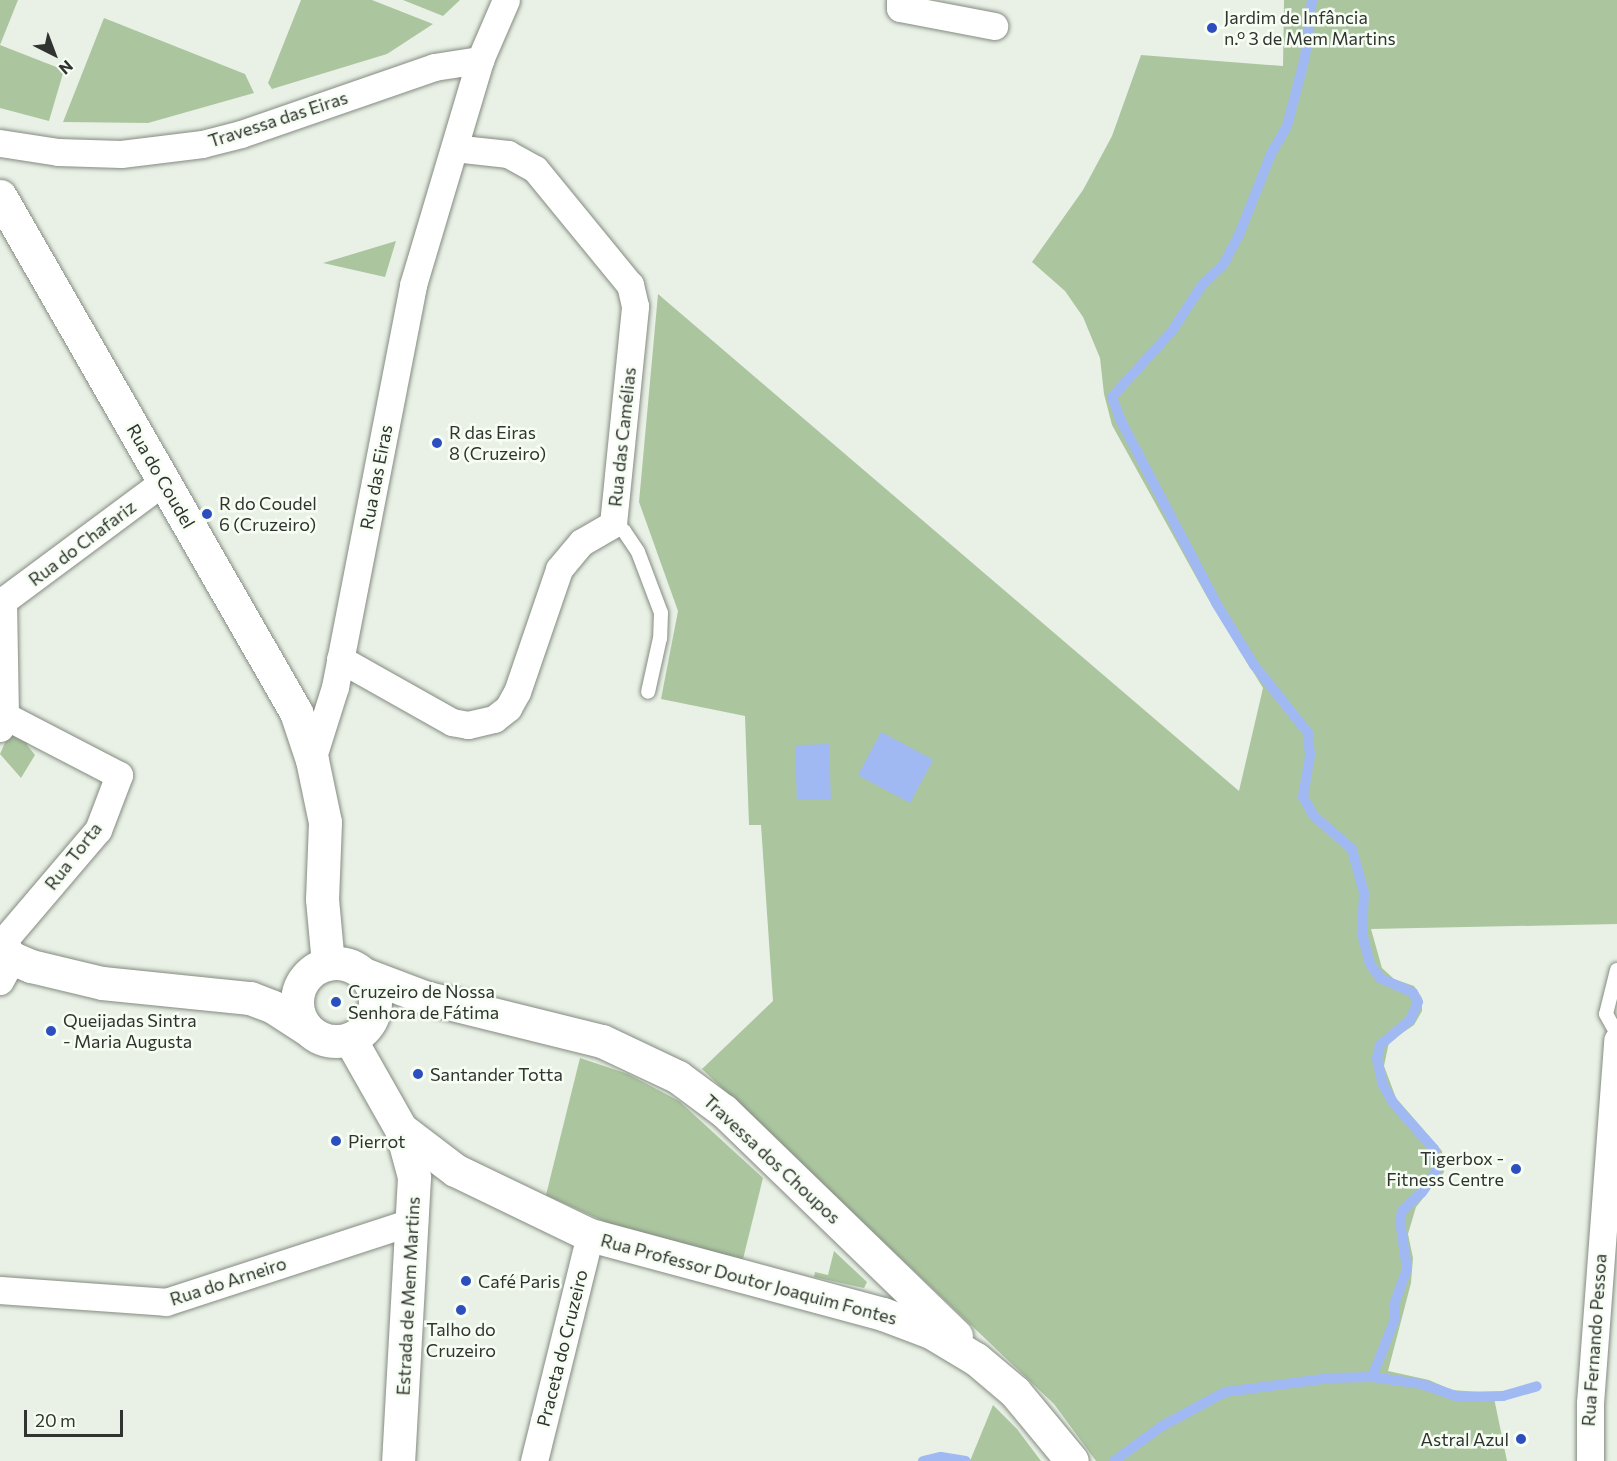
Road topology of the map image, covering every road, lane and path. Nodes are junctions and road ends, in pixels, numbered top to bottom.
1 (506, 0) edge
2 (900, 0) edge
3 (994, 26) dead end
4 (480, 60) junction
5 (0, 143) edge
6 (454, 148) junction
7 (2, 205) edge
8 (164, 482) junction
9 (613, 524) junction
10 (1, 603) edge
11 (340, 659) junction
12 (648, 692) dead end
13 (2, 722) edge
14 (312, 759) junction
15 (3, 957) edge
16 (328, 964) junction
17 (1617, 970) edge
18 (366, 975) junction
19 (307, 1029) junction
20 (1617, 1034) edge
21 (350, 1039) junction
22 (1617, 1040) edge
23 (401, 1129) junction
24 (414, 1221) junction
25 (590, 1235) junction
26 (0, 1290) edge
27 (996, 1374) junction
28 (398, 1461) edge
29 (534, 1461) edge
30 (1072, 1461) edge
31 (1590, 1461) edge

1 - 4 street, Rua das Eiras
2 - 3 street
4 - 5 street, Travessa das Eiras
4 - 6 street, Rua das Eiras
6 - 9 street, Rua das Camélias
6 - 11 street, Rua das Eiras
7 - 8 street, Rua do Coudel
8 - 10 street, Rua do Chafariz
8 - 14 street, Rua do Coudel
9 - 11 street, Rua das Camélias
9 - 12 lane
10 - 13 street
11 - 14 street, Rua das Eiras
13 - 15 street, Rua Torta
14 - 16 street, Rua das Eiras
15 - 19 street
16 - 18 street
16 - 19 street
17 - 20 lane
18 - 21 street
18 - 27 street, Travessa dos Choupos
19 - 21 street
21 - 23 street, Estrada de Mem Martins
22 - 31 street, Rua Fernando Pessoa
23 - 24 street, Estrada de Mem Martins
23 - 25 street, Rua Professor Doutor Joaquim Fontes
24 - 26 street, Rua do Arneiro
24 - 28 street, Estrada de Mem Martins
25 - 27 street, Rua Professor Doutor Joaquim Fontes
25 - 29 street, Praceta do Cruzeiro
27 - 30 street, Rua Professor Doutor Joaquim Fontes

